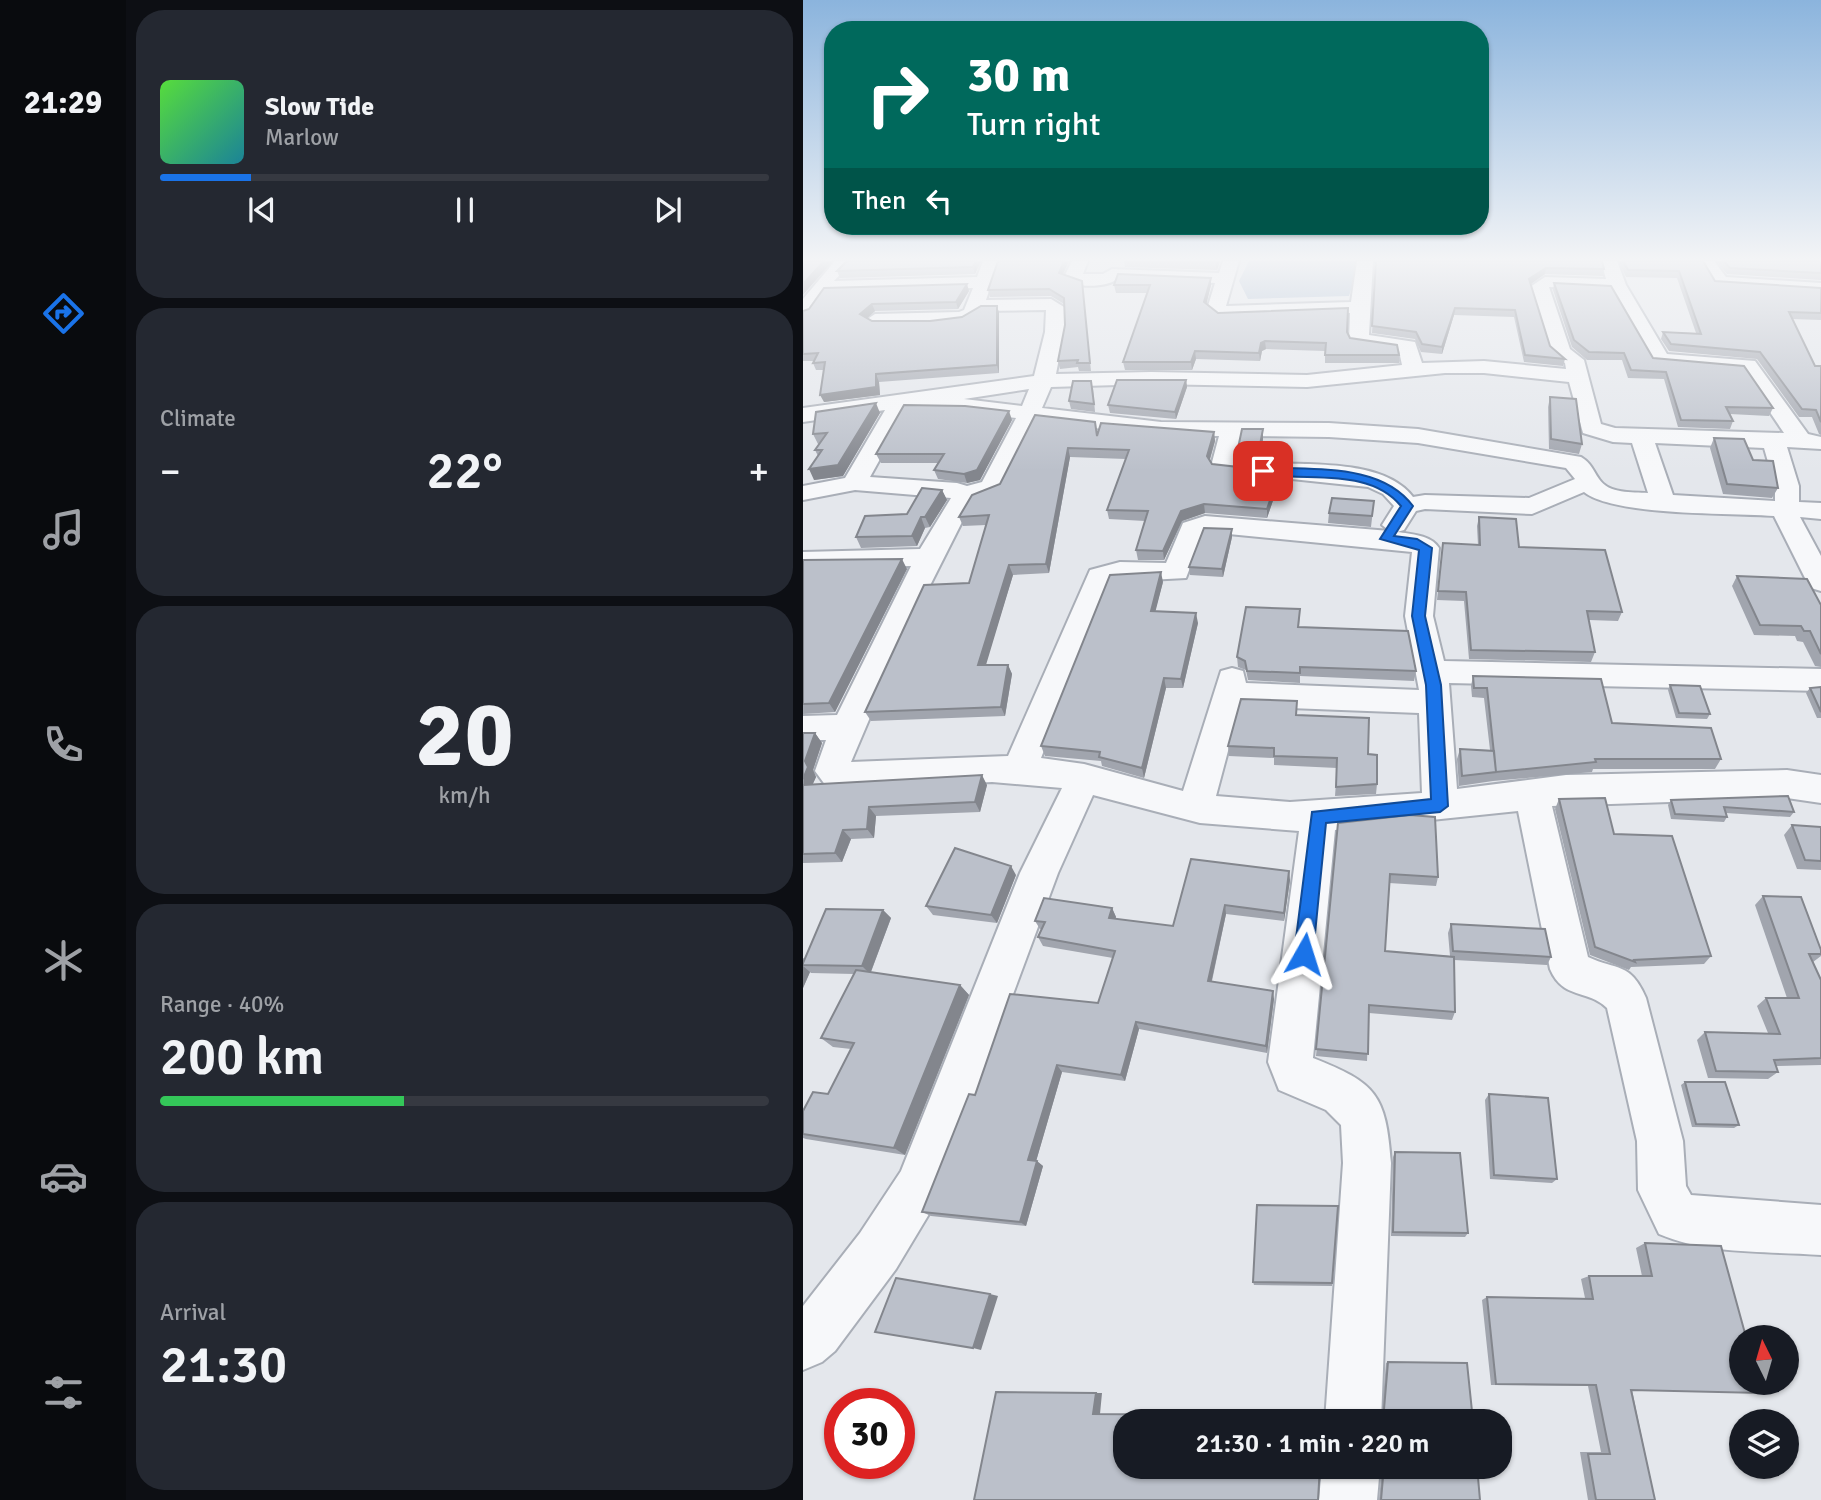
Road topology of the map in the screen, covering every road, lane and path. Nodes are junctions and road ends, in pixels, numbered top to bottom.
1 (1051, 331) edge
2 (1359, 331) edge
3 (1554, 331) edge
4 (1643, 331) edge
5 (1414, 371) junction
6 (1579, 377) junction
7 (1317, 380) junction
8 (1044, 381) junction
9 (907, 400) junction
10 (1033, 412) junction
11 (803, 415) edge
12 (1311, 431) junction
13 (1231, 432) junction
14 (1641, 436) junction
15 (1773, 440) junction
16 (1811, 441) edge
17 (1587, 482) junction
18 (854, 483) junction
19 (803, 493) edge
20 (964, 497) junction
21 (1664, 504) junction
22 (1407, 506) junction
23 (1787, 508) junction
24 (1821, 511) edge
25 (1386, 539) junction
26 (931, 557) junction
27 (803, 560) edge
28 (1821, 582) edge
29 (1821, 680) edge
30 (1230, 687) joint
31 (1433, 687) junction
32 (847, 727) junction
33 (803, 728) edge
34 (1019, 769) junction
35 (1084, 778) junction
36 (1821, 789) edge
37 (1532, 795) junction
38 (1196, 806) junction
39 (1440, 806) junction
40 (1318, 817) junction
41 (1821, 1230) edge
42 (803, 1343) edge
43 (1355, 1409) edge
44 (1350, 1479) edge
45 (1348, 1500) edge

1 - 8 street
2 - 5 street
3 - 6 street
4 - 16 street
5 - 6 street
5 - 7 street
6 - 14 street
7 - 8 street
7 - 12 street
8 - 9 street
8 - 10 street
9 - 10 street
9 - 11 street
9 - 18 street
10 - 13 street
10 - 20 street
12 - 13 street
12 - 17 street
13 - 22 street
14 - 15 street
14 - 21 street
15 - 16 street
15 - 23 street
17 - 21 street
17 - 22 street
18 - 19 street
18 - 20 street
20 - 26 street
21 - 23 street
22 - 25 street
23 - 24 street
23 - 28 street
25 - 31 street
25 - 34 street
26 - 27 street
26 - 32 street
29 - 31 street
30 - 31 street
30 - 38 street
31 - 39 street
32 - 33 street
32 - 34 street
34 - 35 street
35 - 38 street
35 - 42 street
36 - 37 street
37 - 39 street
37 - 41 street
38 - 40 street
39 - 40 street
40 - 43 street
44 - 45 street

